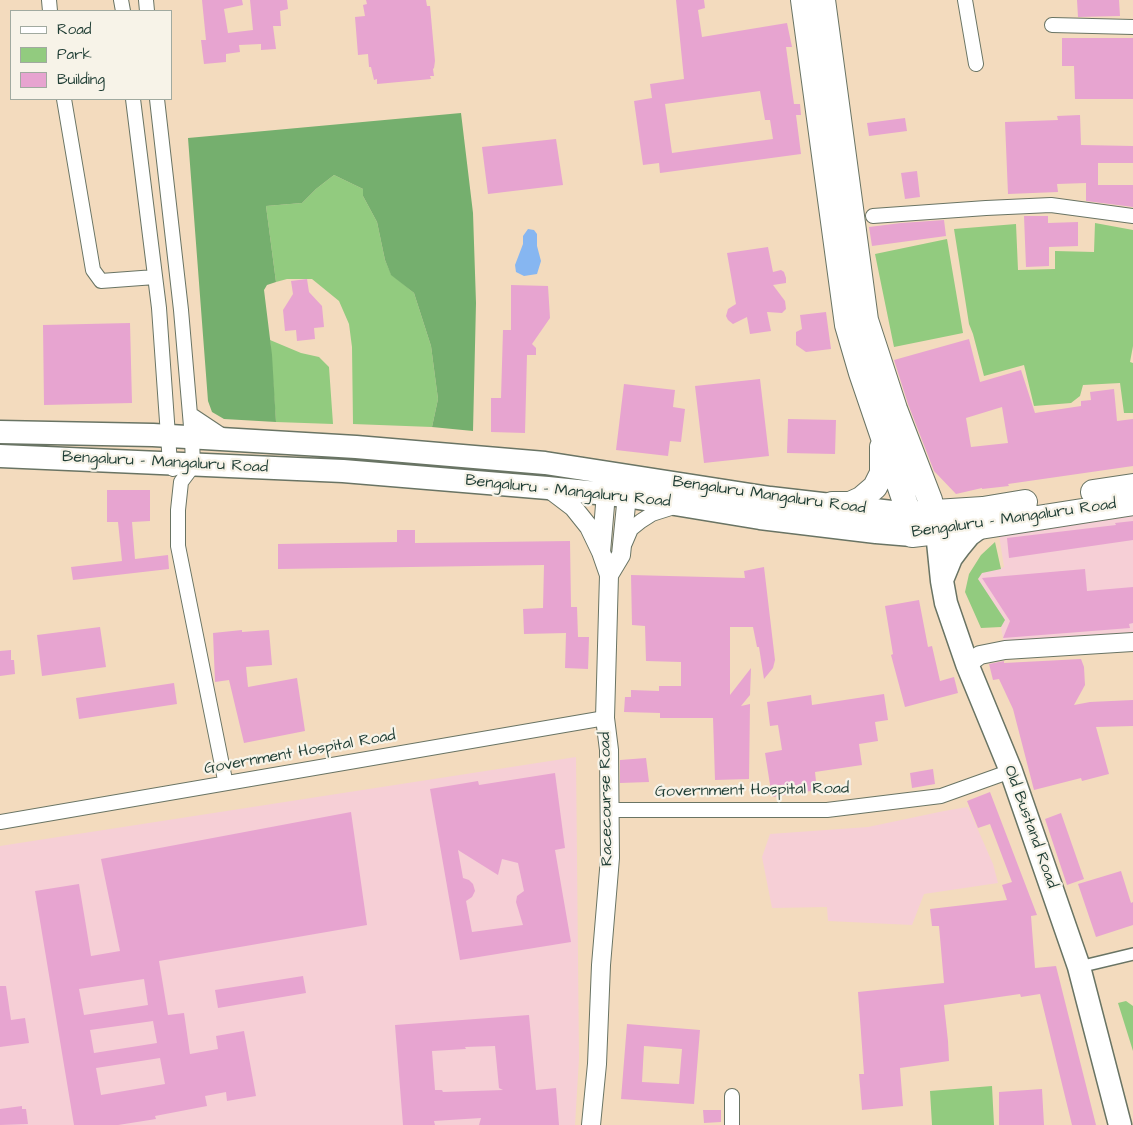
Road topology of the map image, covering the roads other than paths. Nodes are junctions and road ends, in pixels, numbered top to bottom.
1 (803, 0) edge
2 (823, 0) edge
3 (965, 0) edge
4 (1052, 25) dead end
5 (1133, 27) edge
6 (976, 64) dead end
7 (64, 100) edge
8 (133, 100) edge
9 (157, 100) edge
10 (873, 216) dead end
11 (1133, 216) edge
12 (155, 277) junction
13 (190, 414) junction
14 (879, 426) junction
15 (0, 432) edge
16 (168, 436) junction
17 (192, 438) junction
18 (231, 440) junction
19 (356, 447) junction
20 (0, 456) edge
21 (182, 471) junction
22 (355, 472) junction
23 (618, 484) junction
24 (1133, 486) edge
25 (548, 488) junction
26 (1133, 503) edge
27 (832, 504) junction
28 (684, 505) junction
29 (935, 522) junction
30 (910, 524) junction
31 (980, 527) junction
32 (602, 552) junction
33 (621, 555) junction
34 (609, 575) junction
35 (942, 581) junction
36 (1133, 642) edge
37 (967, 664) junction
38 (605, 718) junction
39 (1010, 771) junction
40 (225, 780) dead end
41 (610, 810) junction
42 (0, 822) edge
43 (1133, 954) edge
44 (1080, 967) junction
45 (732, 1096) dead end
46 (590, 1125) edge
47 (732, 1125) edge
48 (1120, 1125) edge

1 - 14 highway
2 - 29 highway
3 - 6 street
4 - 5 street
7 - 12 street
8 - 12 street
9 - 13 street
10 - 11 street
12 - 16 street
13 - 17 street
13 - 18 street
14 - 27 highway
14 - 30 highway
15 - 16 main road, Bengaluru - Mangaluru Road
16 - 17 main road, Bengaluru - Mangaluru Road
16 - 21 street
17 - 18 main road, Bengaluru - Mangaluru Road
17 - 21 street
18 - 19 main road, Bengaluru - Mangaluru Road
19 - 22 main road
19 - 23 main road, Bengaluru - Mangaluru Road
20 - 21 main road, Bengaluru - Mangaluru Road
21 - 22 main road, Bengaluru - Mangaluru Road
21 - 40 street
22 - 25 main road, Bengaluru - Mangaluru Road
23 - 25 main road, Bengaluru - Mangaluru Road
23 - 27 main road, Bengaluru Mangaluru Road
23 - 28 main road, Bengaluru - Mangaluru Road
23 - 32 street
23 - 33 street, Racecourse Road
24 - 29 highway, Bengaluru - Mangaluru Road
25 - 32 street
26 - 31 highway, Bengaluru - Mangaluru Road
27 - 30 main road, Bengaluru Mangaluru Road
28 - 30 main road, Bengaluru - Mangaluru Road
28 - 33 street
29 - 30 highway, Bengaluru - Mangaluru Road
29 - 31 highway, Bengaluru - Mangaluru Road
29 - 35 main road, Old Bustand Road
31 - 35 main road
32 - 34 street
33 - 34 street, Racecourse Road
34 - 38 street, Racecourse Road
35 - 37 main road, Old Bustand Road
36 - 37 street
37 - 39 main road, Old Bustand Road
38 - 41 street, Racecourse Road
38 - 42 street, Government Hospital Road
39 - 41 street, Government Hospital Road
39 - 44 main road, Old Bustand Road
41 - 46 street, Racecourse Road
43 - 44 street
44 - 48 main road, Old Bustand Road
45 - 47 street

